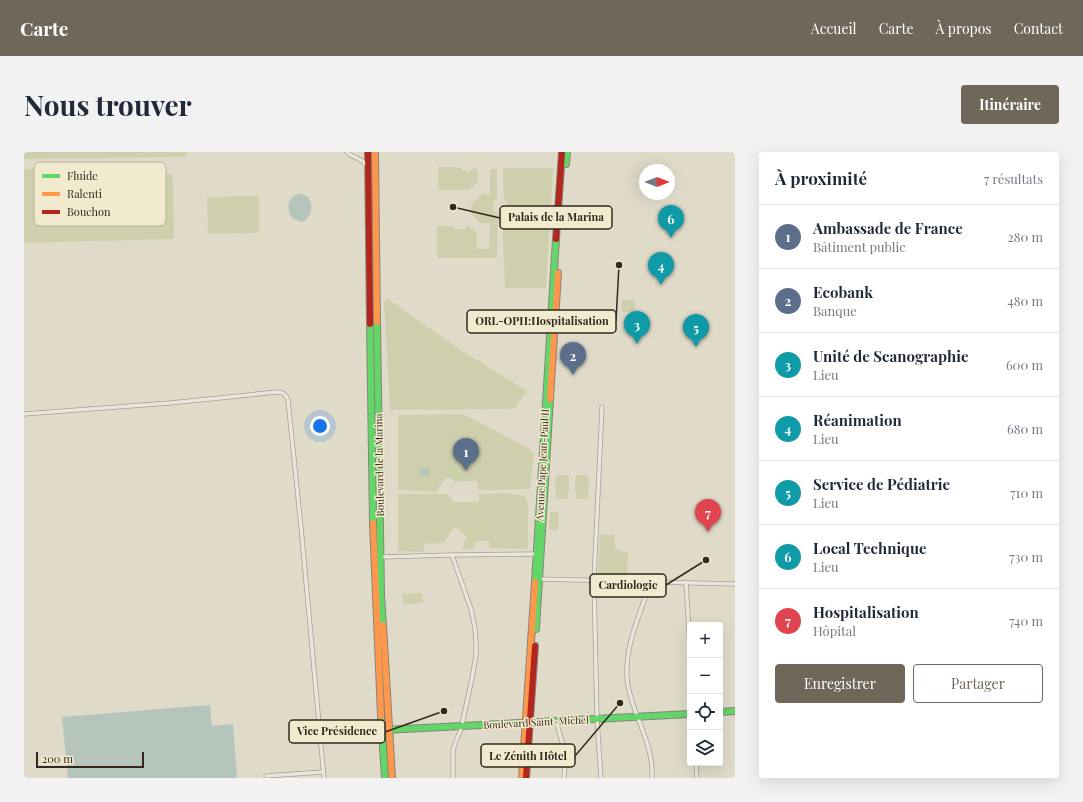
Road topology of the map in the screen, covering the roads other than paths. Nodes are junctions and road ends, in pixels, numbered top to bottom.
1 (347, 152) edge
2 (368, 152) edge
3 (375, 152) edge
4 (562, 152) edge
5 (566, 152) edge
6 (368, 171) junction
7 (370, 266) junction
8 (377, 268) junction
9 (374, 285) junction
10 (550, 370) junction
11 (602, 407) dead end
12 (24, 414) edge
13 (537, 554) junction
14 (452, 555) junction
15 (380, 557) junction
16 (537, 579) junction
17 (594, 580) junction
18 (651, 582) junction
19 (686, 582) junction
20 (735, 584) edge
21 (688, 622) edge
22 (735, 711) edge
23 (723, 712) edge
24 (687, 714) edge
25 (638, 716) junction
26 (597, 719) junction
27 (556, 721) junction
28 (527, 723) junction
29 (462, 726) junction
30 (381, 730) junction
31 (389, 730) junction
32 (696, 766) edge
33 (323, 772) junction
34 (266, 776) dead end
35 (324, 778) edge
36 (385, 778) edge
37 (392, 778) edge
38 (453, 778) edge
39 (522, 778) edge
40 (526, 778) edge
41 (564, 778) edge
42 (601, 778) edge
43 (652, 778) edge
44 (697, 778) edge

1 - 6 street
2 - 6 main road, Boulevard de la Marina
3 - 8 main road, Boulevard de la Marina
4 - 10 main road, Avenue Pape Jean-Paul II
5 - 10 main road, Avenue Pape Jean-Paul II
6 - 7 main road, Boulevard de la Marina
7 - 8 main road
7 - 9 main road, Boulevard de la Marina
8 - 9 main road, Boulevard de la Marina
9 - 15 main road, Boulevard de la Marina
9 - 30 main road, Boulevard de la Marina
10 - 13 main road, Avenue Pape Jean-Paul II
10 - 16 main road, Avenue Pape Jean-Paul II
11 - 17 street
12 - 33 street
13 - 14 street
13 - 16 main road, Avenue Pape Jean-Paul II
14 - 15 street
14 - 29 street
15 - 31 main road, Boulevard de la Marina
16 - 17 street
16 - 28 main road, Avenue Pape Jean-Paul II
17 - 18 street
17 - 26 street
18 - 19 street
18 - 25 street
19 - 20 street
19 - 21 street
22 - 23 main road
24 - 25 main road, Boulevard Saint-Michel
25 - 26 main road, Boulevard Saint-Michel
25 - 43 street
26 - 27 main road, Boulevard Saint-Michel
26 - 42 street
27 - 28 main road, Boulevard Saint-Michel
27 - 41 street
28 - 29 main road, Boulevard Saint-Michel
28 - 39 main road, Avenue Pape Jean-Paul II
28 - 40 main road, Avenue Pape Jean-Paul II
29 - 31 main road, Boulevard Saint-Michel
29 - 38 street
30 - 31 main road, Boulevard Saint-Michel
30 - 36 main road, Boulevard de la Marina
31 - 37 main road, Boulevard de la Marina
32 - 44 street
33 - 34 street
33 - 35 street

